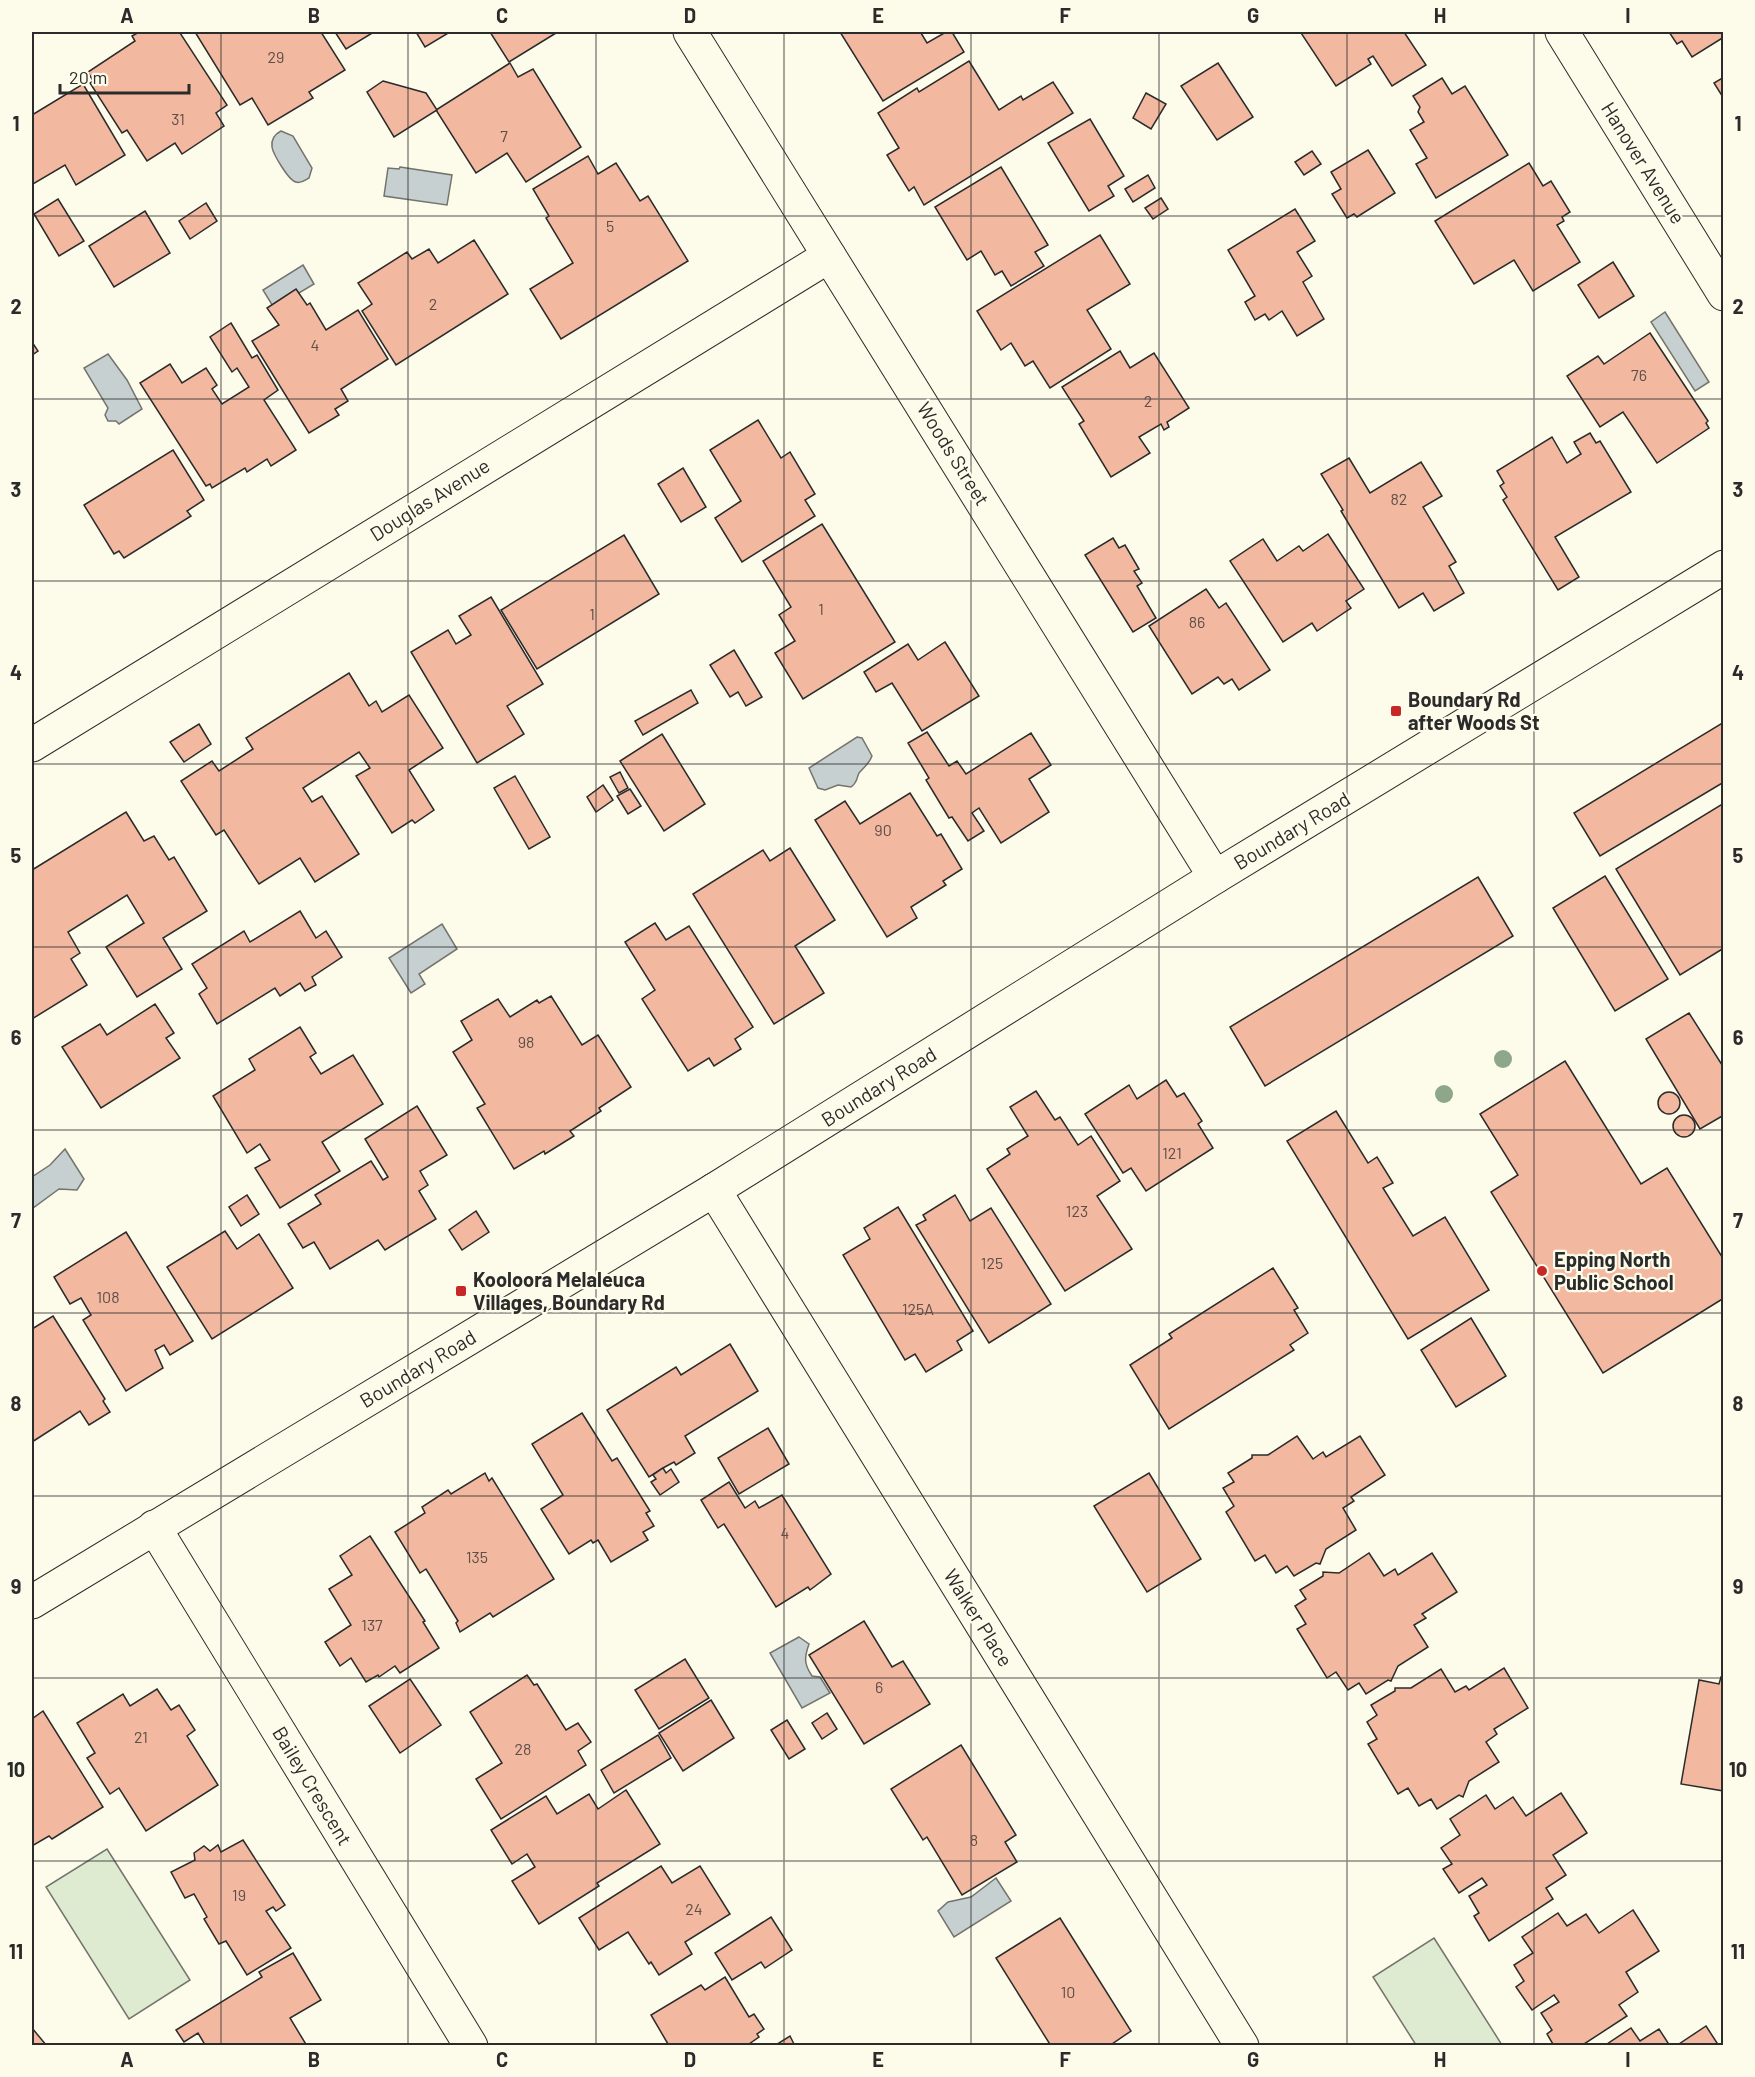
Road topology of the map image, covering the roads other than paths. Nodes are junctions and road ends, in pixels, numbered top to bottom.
1 (690, 32) edge
2 (1562, 32) edge
3 (829, 256) junction
4 (1724, 294) edge
5 (1724, 567) edge
6 (32, 746) edge
7 (1215, 877) junction
8 (714, 1190) junction
9 (154, 1527) junction
10 (32, 1602) edge
11 (471, 2046) edge
12 (1242, 2046) edge

1 - 3 street, Woods Street
2 - 4 street, Hanover Avenue
3 - 6 street, Douglas Avenue
3 - 7 street, Woods Street
5 - 7 street, Boundary Road
7 - 8 street, Boundary Road
8 - 9 street, Boundary Road
8 - 12 street, Walker Place
9 - 10 street, Boundary Road
9 - 11 street, Bailey Crescent

